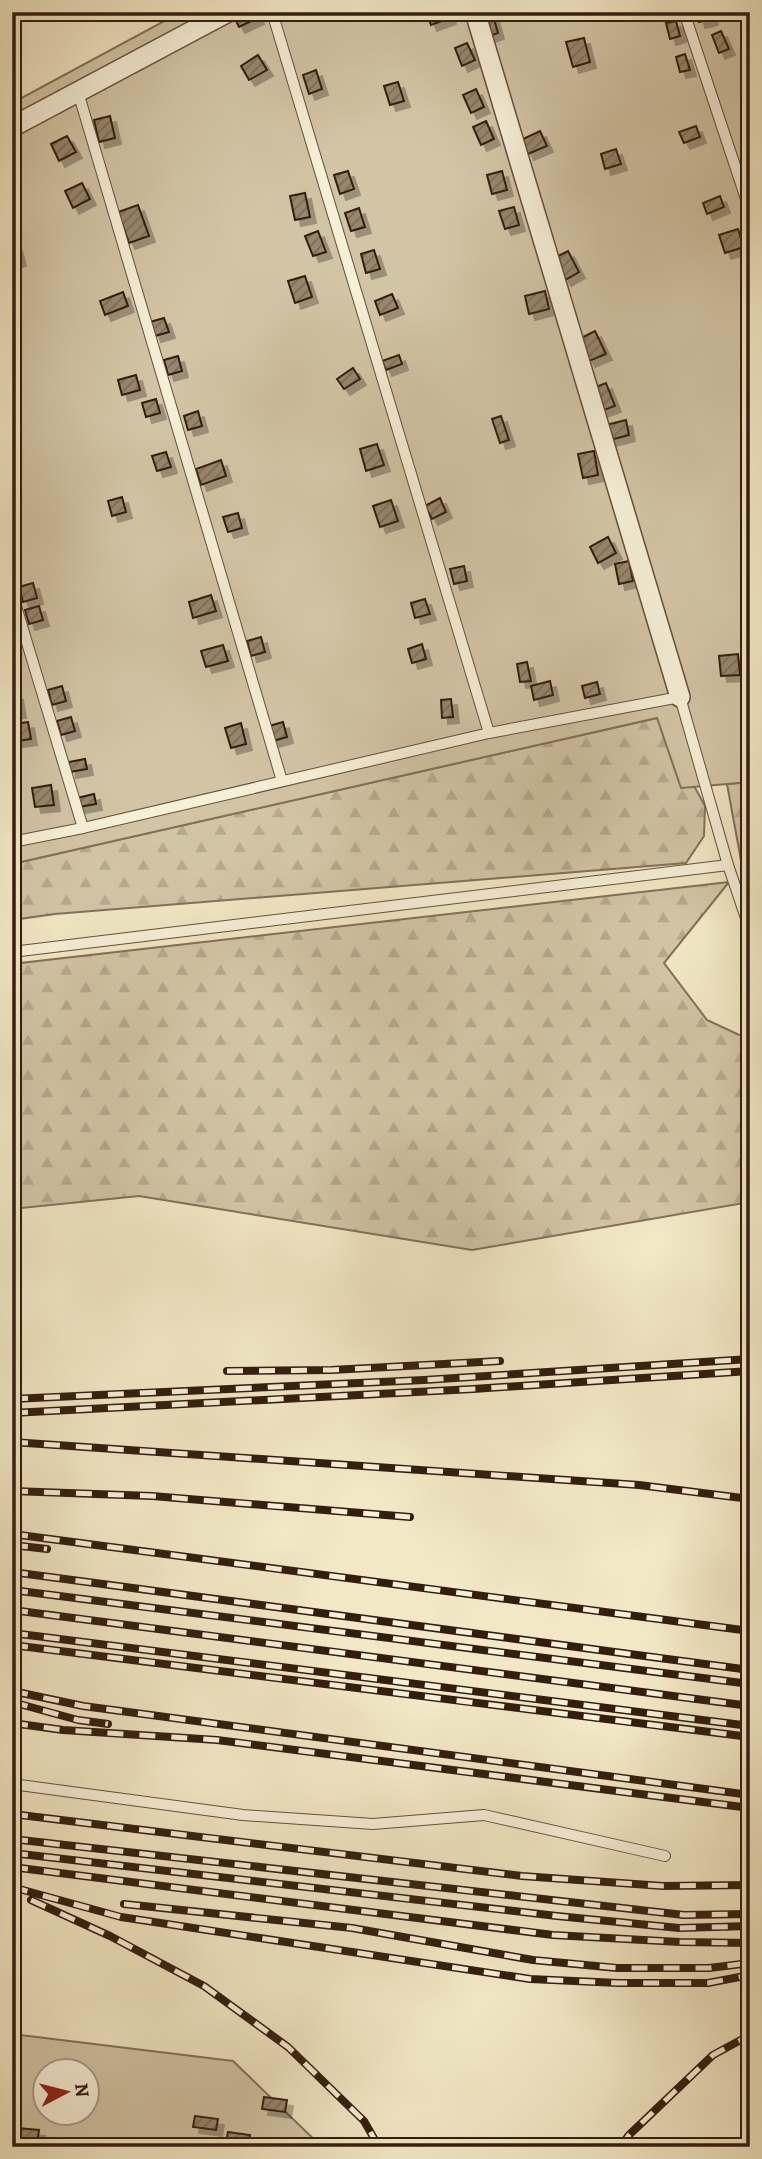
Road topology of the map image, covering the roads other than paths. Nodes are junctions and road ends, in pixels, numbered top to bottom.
1 (228, 12) edge
2 (272, 12) edge
3 (475, 12) edge
4 (684, 12) edge
5 (78, 92) junction
6 (12, 127) edge
7 (750, 211) edge
8 (12, 593) edge
9 (680, 697) junction
10 (489, 733) junction
11 (282, 781) junction
12 (83, 828) junction
13 (12, 842) edge
14 (728, 865) junction
15 (750, 930) edge
16 (12, 952) edge
17 (12, 1784) edge
18 (665, 1856) dead end

1 - 5 street
2 - 10 lane
3 - 9 street
4 - 7 lane
5 - 6 street
5 - 11 lane
8 - 12 lane
9 - 10 lane
9 - 14 lane
10 - 11 lane
11 - 12 lane
12 - 13 lane
14 - 15 lane
14 - 16 lane
17 - 18 lane

